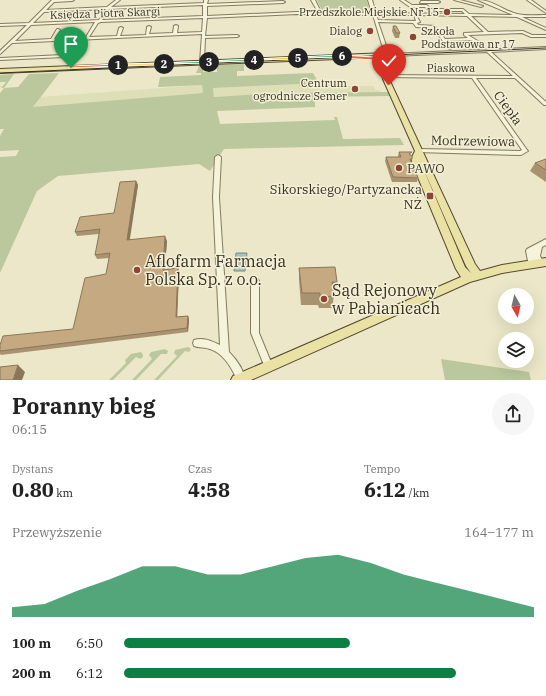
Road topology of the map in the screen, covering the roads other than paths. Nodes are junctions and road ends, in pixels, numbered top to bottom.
1 (53, 0) edge
2 (72, 0) edge
3 (118, 0) edge
4 (174, 0) edge
5 (313, 0) edge
6 (370, 0) edge
7 (456, 0) edge
8 (462, 0) edge
9 (471, 0) edge
10 (480, 0) edge
11 (529, 0) edge
12 (283, 1) edge
13 (402, 1) edge
14 (437, 1) edge
15 (205, 3) edge
16 (258, 3) junction
17 (173, 5) junction
18 (108, 8) junction
19 (260, 9) dead end
20 (430, 10) junction
21 (444, 10) junction
22 (43, 11) junction
23 (546, 12) edge
24 (375, 13) junction
25 (288, 14) junction
26 (320, 14) junction
27 (436, 15) junction
28 (415, 16) dead end
29 (467, 16) junction
30 (520, 16) junction
31 (546, 16) edge
32 (204, 18) junction
33 (378, 21) junction
34 (98, 22) junction
35 (414, 22) junction
36 (0, 25) edge
37 (28, 25) junction
38 (176, 26) dead end
39 (149, 27) dead end
40 (122, 28) dead end
41 (546, 29) edge
42 (58, 30) dead end
43 (487, 33) junction
44 (175, 35) junction
45 (204, 35) junction
46 (147, 36) junction
47 (237, 36) dead end
48 (546, 36) edge
49 (118, 37) junction
50 (87, 38) junction
51 (471, 39) junction
52 (52, 40) junction
53 (444, 40) junction
54 (11, 42) junction
55 (479, 43) dead end
56 (450, 48) dead end
57 (546, 48) edge
58 (488, 51) junction
59 (0, 53) edge
60 (63, 56) dead end
61 (341, 56) junction
62 (386, 58) junction
63 (0, 59) edge
64 (202, 62) junction
65 (0, 71) edge
66 (385, 76) junction
67 (472, 77) junction
68 (517, 77) junction
69 (538, 97) junction
70 (546, 97) edge
71 (546, 104) edge
72 (419, 151) junction
73 (525, 151) joint
74 (218, 157) dead end
75 (546, 242) edge
76 (539, 263) edge
77 (478, 274) junction
78 (468, 278) junction
79 (255, 281) dead end
80 (197, 343) dead end
81 (225, 354) junction
82 (269, 367) junction
83 (239, 379) edge

1 - 2 street
1 - 22 street
3 - 18 street
4 - 17 street
5 - 26 street
6 - 24 street
7 - 8 street
8 - 9 street
10 - 30 street
11 - 23 street
12 - 16 street
12 - 25 street
13 - 14 street
13 - 20 street
14 - 21 street
15 - 16 street
15 - 17 street
15 - 32 street
16 - 19 street
17 - 18 street
18 - 22 street
18 - 34 street
20 - 21 street
20 - 27 street
21 - 29 street
22 - 37 street
24 - 26 street, Księdza Piotra Skargi
24 - 27 street, Księdza Piotra Skargi
24 - 33 street
25 - 26 street, Księdza Piotra Skargi
25 - 32 street, Księdza Piotra Skargi
27 - 29 street, Księdza Piotra Skargi
28 - 35 street
29 - 30 street, Księdza Piotra Skargi
29 - 43 street
30 - 31 street, Księdza Piotra Skargi
30 - 41 street
32 - 34 street, Księdza Piotra Skargi
32 - 45 street
33 - 35 street
33 - 62 street
34 - 37 street, Księdza Piotra Skargi
34 - 50 street
35 - 53 street
36 - 37 street, Księdza Piotra Skargi
37 - 54 street
38 - 44 street
39 - 46 street
40 - 49 street
42 - 52 street
43 - 48 street
43 - 51 street
44 - 45 street
44 - 46 street
45 - 47 street
45 - 64 street
46 - 49 street
49 - 50 street
50 - 52 street
51 - 53 street
51 - 55 street
52 - 54 street
53 - 56 street
54 - 59 street
57 - 58 street
58 - 62 street
58 - 68 street
60 - 63 street
61 - 62 main road
61 - 62 main road
61 - 64 main road
62 - 66 main road
64 - 65 main road
66 - 67 street, Piaskowa
66 - 72 main road
67 - 68 street, Piaskowa
67 - 73 street, Ciepła
68 - 69 street
69 - 70 street
69 - 71 street
72 - 73 street, Modrzewiowa
72 - 77 main road
72 - 78 main road
74 - 81 street
75 - 76 street
76 - 77 main road
77 - 78 main road
78 - 82 main road
79 - 82 street
80 - 81 street
81 - 83 street
82 - 83 main road

